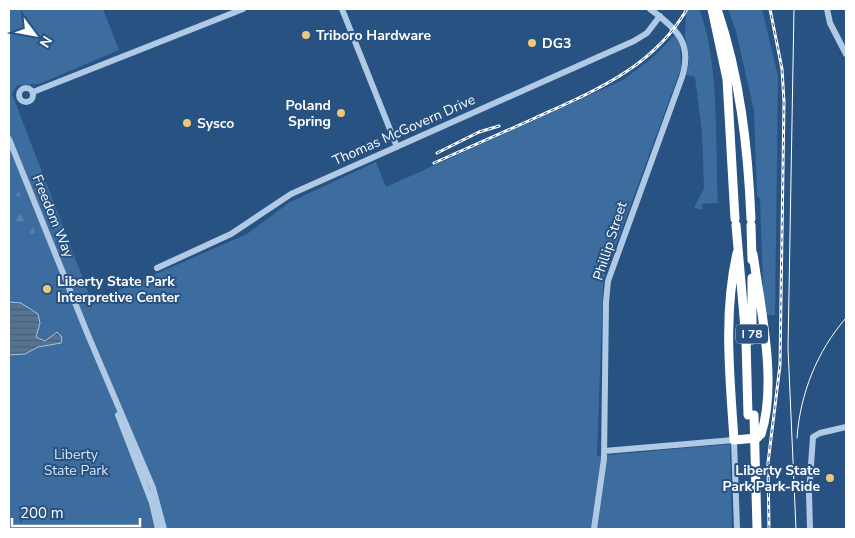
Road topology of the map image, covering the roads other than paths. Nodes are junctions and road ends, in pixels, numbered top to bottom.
1 (244, 9) edge
2 (342, 9) edge
3 (650, 9) edge
4 (827, 9) edge
5 (712, 11) edge
6 (660, 16) junction
7 (846, 54) edge
8 (33, 92) dead end
9 (9, 139) edge
10 (397, 147) junction
11 (736, 253) junction
12 (752, 254) junction
13 (157, 268) dead end
14 (97, 358) junction
15 (751, 415) junction
16 (846, 427) edge
17 (734, 440) junction
18 (604, 451) junction
19 (158, 529) edge
20 (164, 529) edge
21 (594, 529) edge
22 (737, 529) edge
23 (751, 529) edge
24 (757, 529) edge
25 (810, 529) edge

1 - 8 street
2 - 10 street
3 - 6 street
4 - 7 street
5 - 11 highway, I 78
5 - 12 highway, I 78
6 - 10 street, Thomas McGovern Drive
6 - 18 street, Phillip Street
9 - 14 street, Freedom Way
10 - 13 street, Thomas McGovern Drive
11 - 15 highway, I 78
11 - 17 highway
12 - 15 highway, I 78
12 - 17 highway
14 - 19 street, Freedom Way
14 - 20 street, Freedom Way
15 - 23 highway, I 78
15 - 24 highway, I 78, bridge
16 - 25 street
17 - 18 street
17 - 22 street
18 - 21 street, Phillip Street

